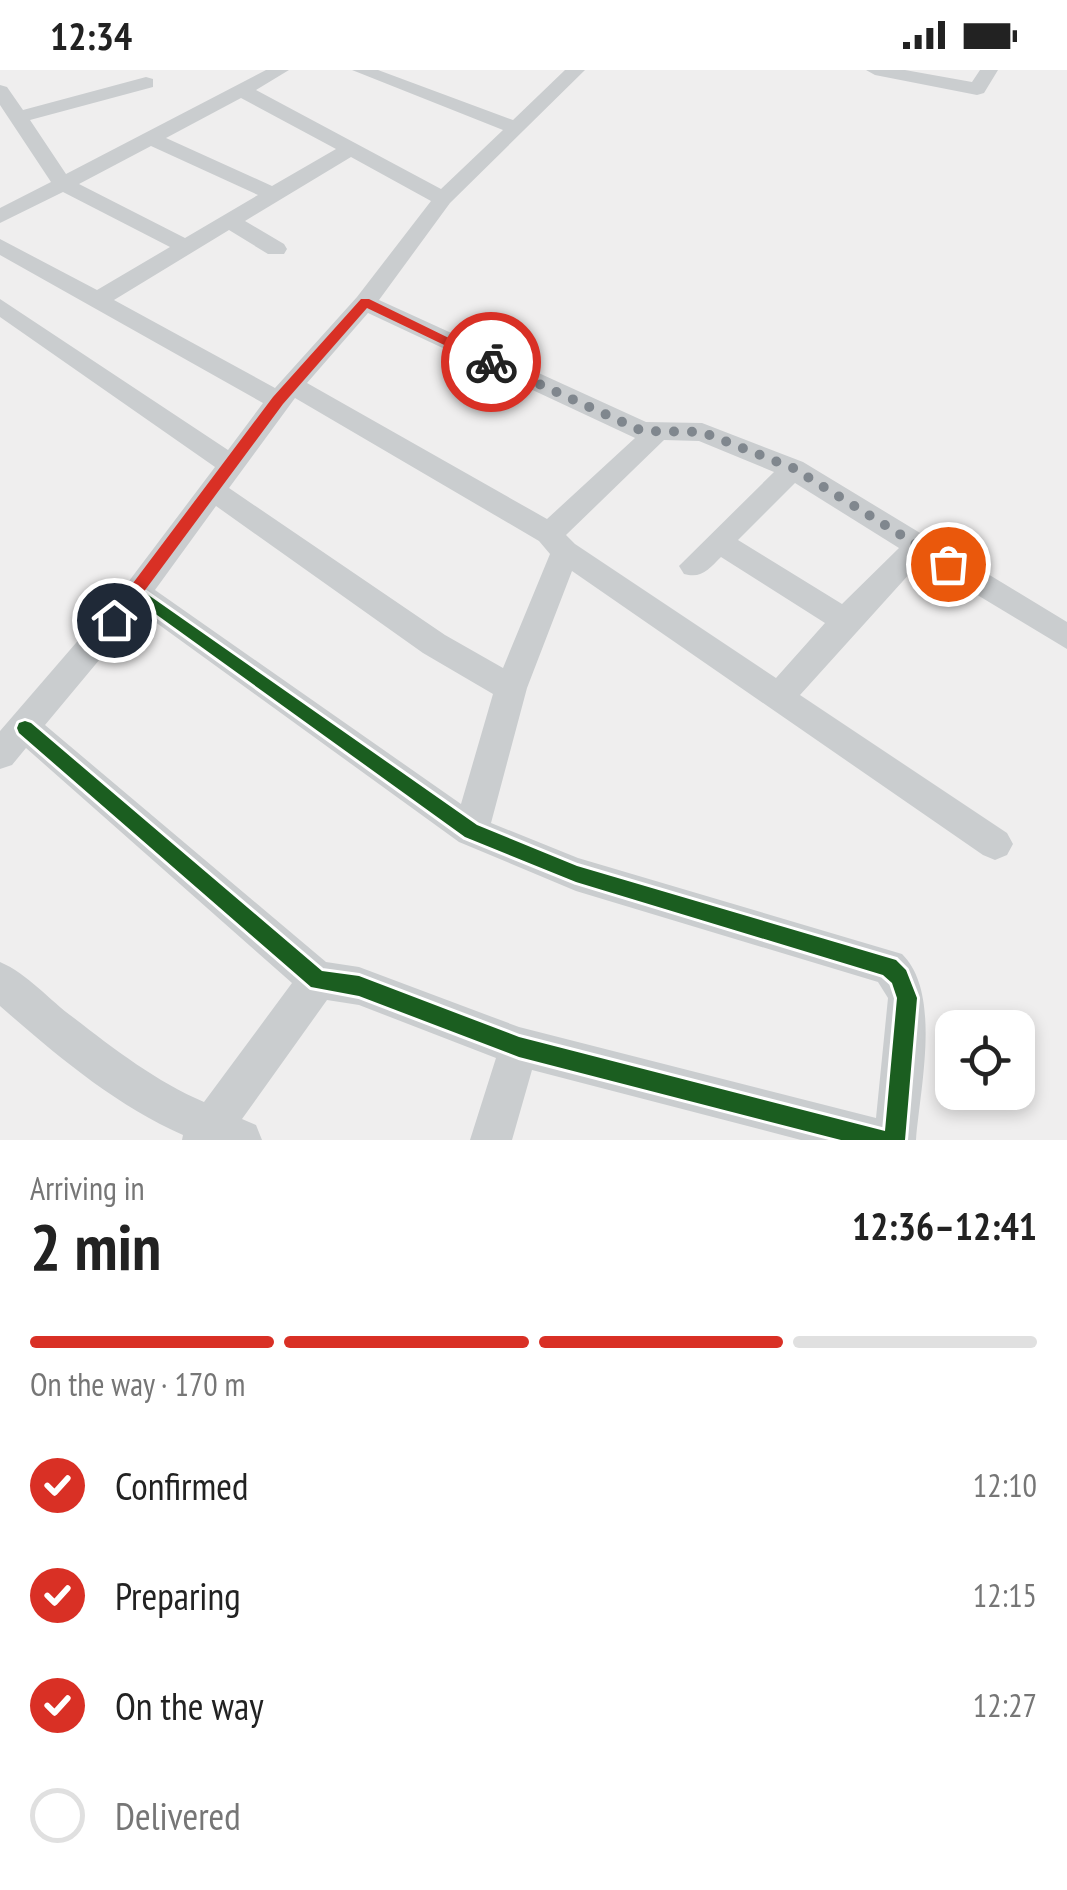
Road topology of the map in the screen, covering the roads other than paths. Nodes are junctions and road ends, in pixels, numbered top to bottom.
1 (280, 70) edge
2 (361, 70) edge
3 (576, 70) edge
4 (875, 70) edge
5 (989, 70) edge
6 (240, 90) junction
7 (0, 91) edge
8 (155, 97) edge
9 (20, 117) junction
10 (517, 128) junction
11 (148, 137) junction
12 (350, 149) junction
13 (62, 183) junction
14 (272, 194) junction
15 (443, 200) junction
16 (0, 217) edge
17 (229, 222) junction
18 (0, 246) edge
19 (186, 247) junction
20 (276, 250) dead end
21 (97, 300) junction
22 (365, 302) junction
23 (0, 306) edge
24 (284, 393) junction
25 (657, 432) junction
26 (231, 465) junction
27 (793, 468) junction
28 (212, 488) junction
29 (720, 542) junction
30 (557, 543) junction
31 (918, 546) junction
32 (694, 566) dead end
33 (137, 593) junction
34 (845, 621) junction
35 (1067, 638) edge
36 (510, 688) junction
37 (779, 697) junction
38 (26, 728) junction
39 (0, 755) edge
40 (471, 831) junction
41 (995, 844) dead end
42 (318, 980) junction
43 (0, 981) edge
44 (519, 1047) junction
45 (218, 1135) edge
46 (491, 1140) edge
47 (881, 1140) edge
48 (895, 1140) edge

1 - 6 street
2 - 10 street
3 - 10 street
4 - 5 street
6 - 8 street
6 - 12 street
7 - 9 street
8 - 9 street
8 - 11 street
9 - 13 street
10 - 15 street
11 - 13 street
11 - 14 street
12 - 14 street
12 - 15 street
13 - 16 street
13 - 19 street
14 - 17 street
15 - 22 street
17 - 19 street
17 - 20 street
18 - 21 street
19 - 21 street
21 - 24 street
22 - 24 street
22 - 25 street
23 - 26 street
24 - 26 street
24 - 30 street
25 - 27 street
25 - 30 street
26 - 28 street
27 - 29 street
27 - 31 street
28 - 33 street
28 - 36 street
29 - 32 street
29 - 34 street
30 - 36 street
30 - 37 street
31 - 34 street
31 - 35 street
33 - 38 street
33 - 40 street
34 - 37 street
36 - 40 street
37 - 41 street
38 - 39 street
38 - 42 street
40 - 48 street
42 - 44 street
42 - 45 street
43 - 45 street
44 - 46 street
44 - 47 street

